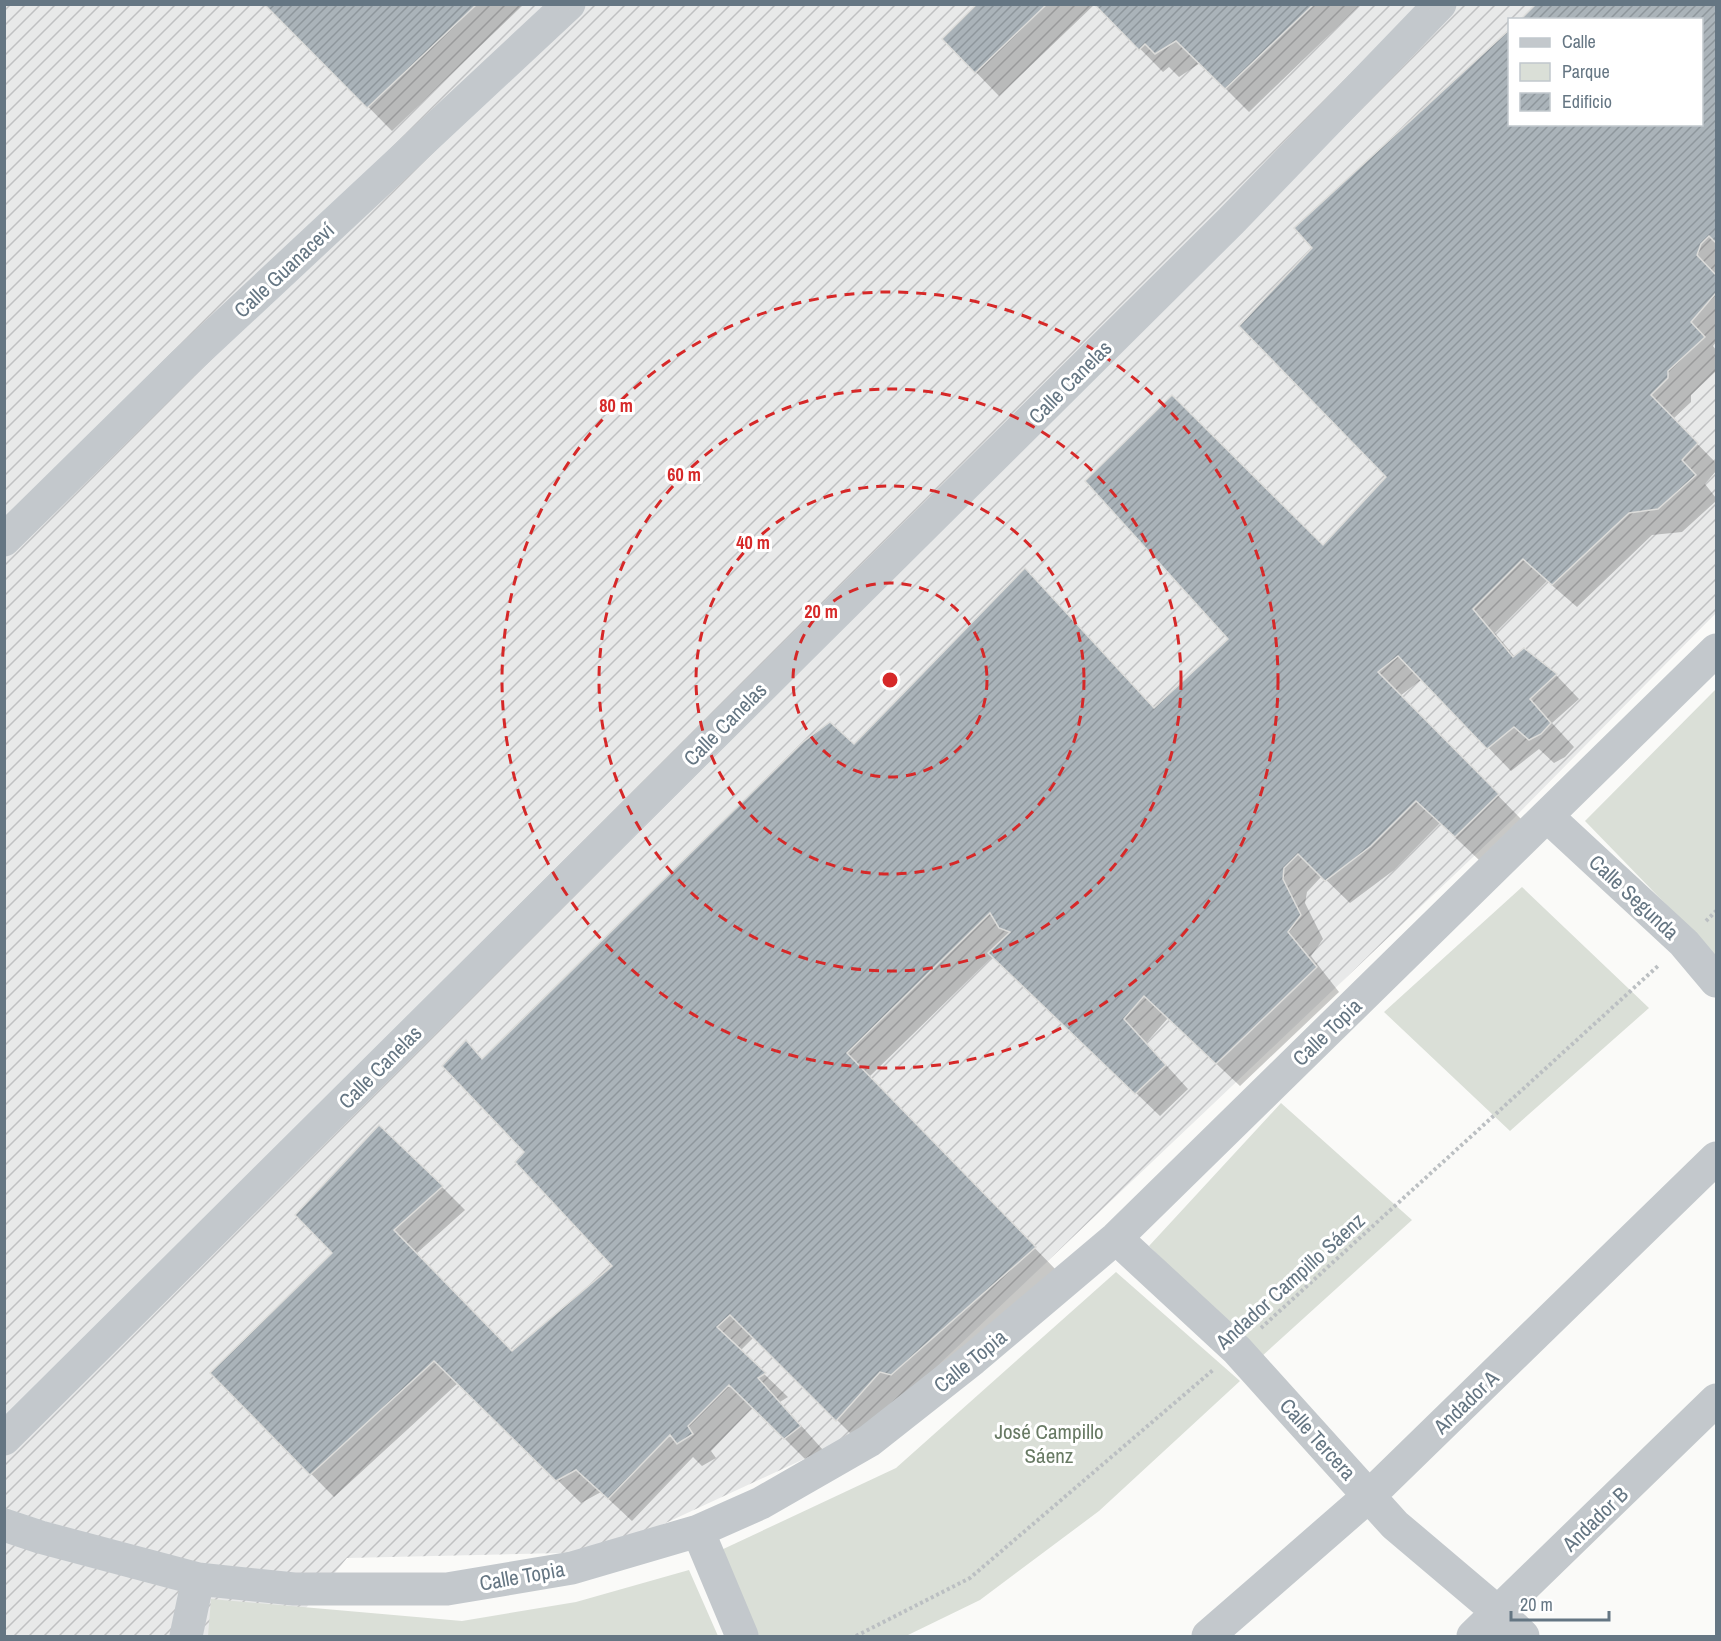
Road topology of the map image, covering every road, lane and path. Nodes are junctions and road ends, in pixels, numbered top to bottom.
1 (569, 4) edge
2 (1440, 4) edge
3 (4, 540) edge
4 (1716, 650) edge
5 (1548, 817) junction
6 (1716, 911) edge
7 (1684, 943) junction
8 (1716, 981) edge
9 (1716, 1158) edge
10 (1116, 1238) junction
11 (1237, 1350) junction
12 (1716, 1400) edge
13 (4, 1439) edge
14 (1370, 1495) junction
15 (4, 1525) edge
16 (698, 1531) junction
17 (198, 1579) junction
18 (1499, 1612) junction
19 (186, 1636) edge
20 (742, 1636) edge
21 (856, 1636) edge
22 (1208, 1636) edge
23 (1473, 1636) edge
24 (1523, 1636) edge

1 - 3 street, Calle Guanaceví
2 - 13 street, Calle Canelas
4 - 5 street, Calle Topia
5 - 7 street, Calle Segunda
5 - 10 street, Calle Topia
6 - 7 path, Andador Campillo Sáenz
7 - 8 street, Calle Segunda
7 - 11 path, Andador Campillo Sáenz
9 - 14 street, Andador A
10 - 11 street, Calle Tercera
10 - 16 street, Calle Topia
11 - 14 street, Calle Tercera
11 - 21 path, Andador Campillo Sáenz
12 - 18 street, Andador B
14 - 18 street, Calle Tercera
14 - 22 street, Andador A
15 - 17 street, Calle Topia
16 - 17 street, Calle Topia
16 - 20 street
17 - 19 street
18 - 23 street, Andador B
18 - 24 street, Calle Tercera

